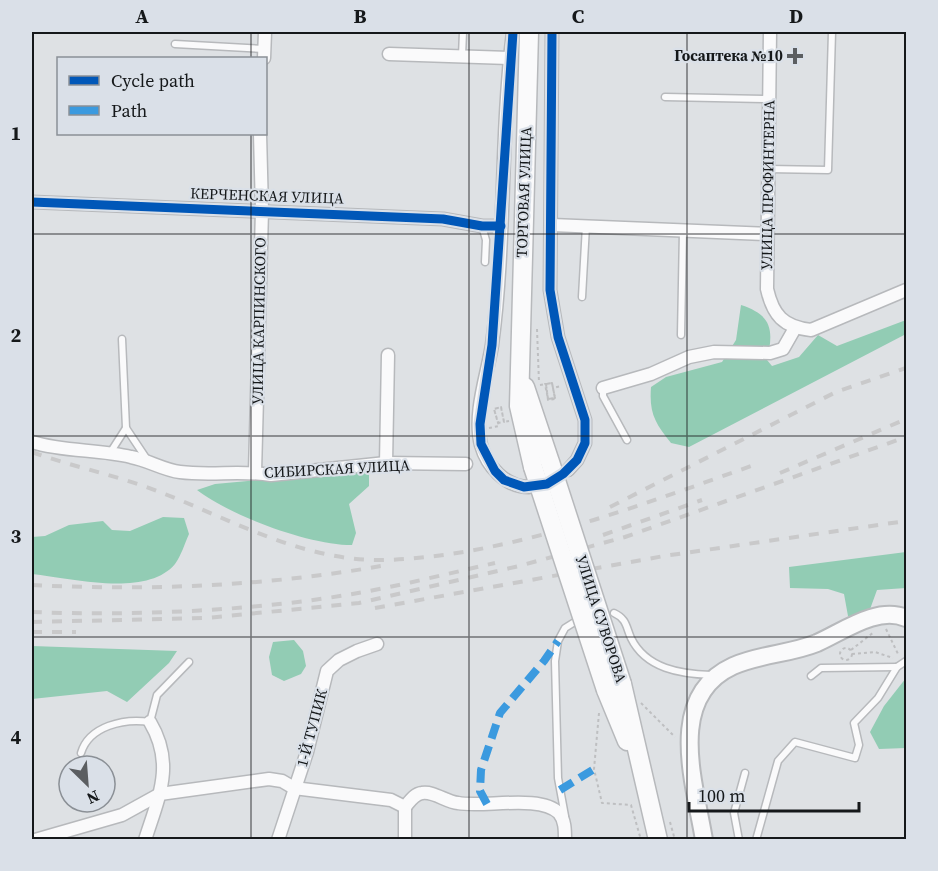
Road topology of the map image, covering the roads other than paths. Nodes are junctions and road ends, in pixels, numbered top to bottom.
1 (265, 32) edge
2 (463, 32) edge
3 (513, 32) edge
4 (529, 32) edge
5 (552, 32) edge
6 (770, 32) edge
7 (832, 32) edge
8 (175, 44) dead end
9 (264, 54) edge
10 (389, 54) dead end
11 (462, 57) junction
12 (509, 58) junction
13 (665, 97) dead end
14 (769, 99) junction
15 (260, 135) edge
16 (768, 168) junction
17 (32, 202) edge
18 (262, 210) junction
19 (552, 225) junction
20 (482, 226) junction
21 (501, 226) junction
22 (586, 226) junction
23 (682, 231) junction
24 (767, 234) junction
25 (485, 262) dead end
26 (906, 290) edge
27 (582, 297) dead end
28 (795, 328) junction
29 (681, 335) dead end
30 (122, 339) dead end
31 (388, 355) dead end
32 (603, 388) joint
33 (126, 428) junction
34 (627, 440) dead end
35 (32, 442) edge
36 (110, 454) junction
37 (148, 461) junction
38 (386, 464) junction
39 (466, 464) dead end
40 (542, 465) joint
41 (568, 470) dead end
42 (255, 472) junction
43 (529, 487) dead end
44 (614, 612) dead end
45 (906, 618) edge
46 (573, 623) dead end
47 (377, 644) dead end
48 (189, 662) dead end
49 (902, 662) edge
50 (718, 675) junction
51 (811, 676) dead end
52 (150, 722) junction
53 (81, 753) dead end
54 (745, 773) dead end
55 (294, 788) junction
56 (160, 794) junction
57 (405, 807) junction
58 (565, 833) edge
59 (651, 836) edge
60 (35, 840) edge
61 (145, 840) edge
62 (278, 840) edge
63 (405, 840) edge
64 (704, 840) edge
65 (739, 840) edge
66 (756, 840) edge

1 - 9 street
2 - 11 lane
3 - 12 street
4 - 40 main road, ТОРГОВАЯ УЛИЦА
5 - 19 street
6 - 14 street, УЛИЦА ПРОФИНТЕРНА
7 - 16 lane
8 - 9 lane
10 - 11 street
11 - 12 street
12 - 21 street
13 - 14 lane
14 - 16 street, УЛИЦА ПРОФИНТЕРНА
15 - 18 street, УЛИЦА КАРПИНСКОГО
16 - 24 street, УЛИЦА ПРОФИНТЕРНА
17 - 18 street, КЕРЧЕНСКАЯ УЛИЦА
18 - 20 street, КЕРЧЕНСКАЯ УЛИЦА
18 - 42 street, УЛИЦА КАРПИНСКОГО
19 - 22 street
19 - 41 street
20 - 21 street, КЕРЧЕНСКАЯ УЛИЦА
20 - 25 lane
21 - 43 street
22 - 23 street
22 - 27 lane
23 - 24 street
23 - 29 lane
24 - 28 street, УЛИЦА ПРОФИНТЕРНА
26 - 28 street
28 - 32 street
30 - 33 lane
31 - 38 street
32 - 34 lane
33 - 36 lane
33 - 37 lane
35 - 36 street, СИБИРСКАЯ УЛИЦА
36 - 37 street, СИБИРСКАЯ УЛИЦА
37 - 42 street, СИБИРСКАЯ УЛИЦА
38 - 39 street, СИБИРСКАЯ УЛИЦА
38 - 42 street, СИБИРСКАЯ УЛИЦА
40 - 59 main road, УЛИЦА СУВОРОВА, bridge
44 - 50 lane
45 - 50 street
46 - 58 lane
47 - 55 street, 1-Й ТУПИК
48 - 52 lane
49 - 51 lane
49 - 66 lane
50 - 64 street
52 - 53 lane
52 - 56 street
54 - 65 lane
55 - 56 street
55 - 57 street
55 - 62 street, 1-Й ТУПИК
56 - 60 street
56 - 61 street
57 - 58 street
57 - 63 street

